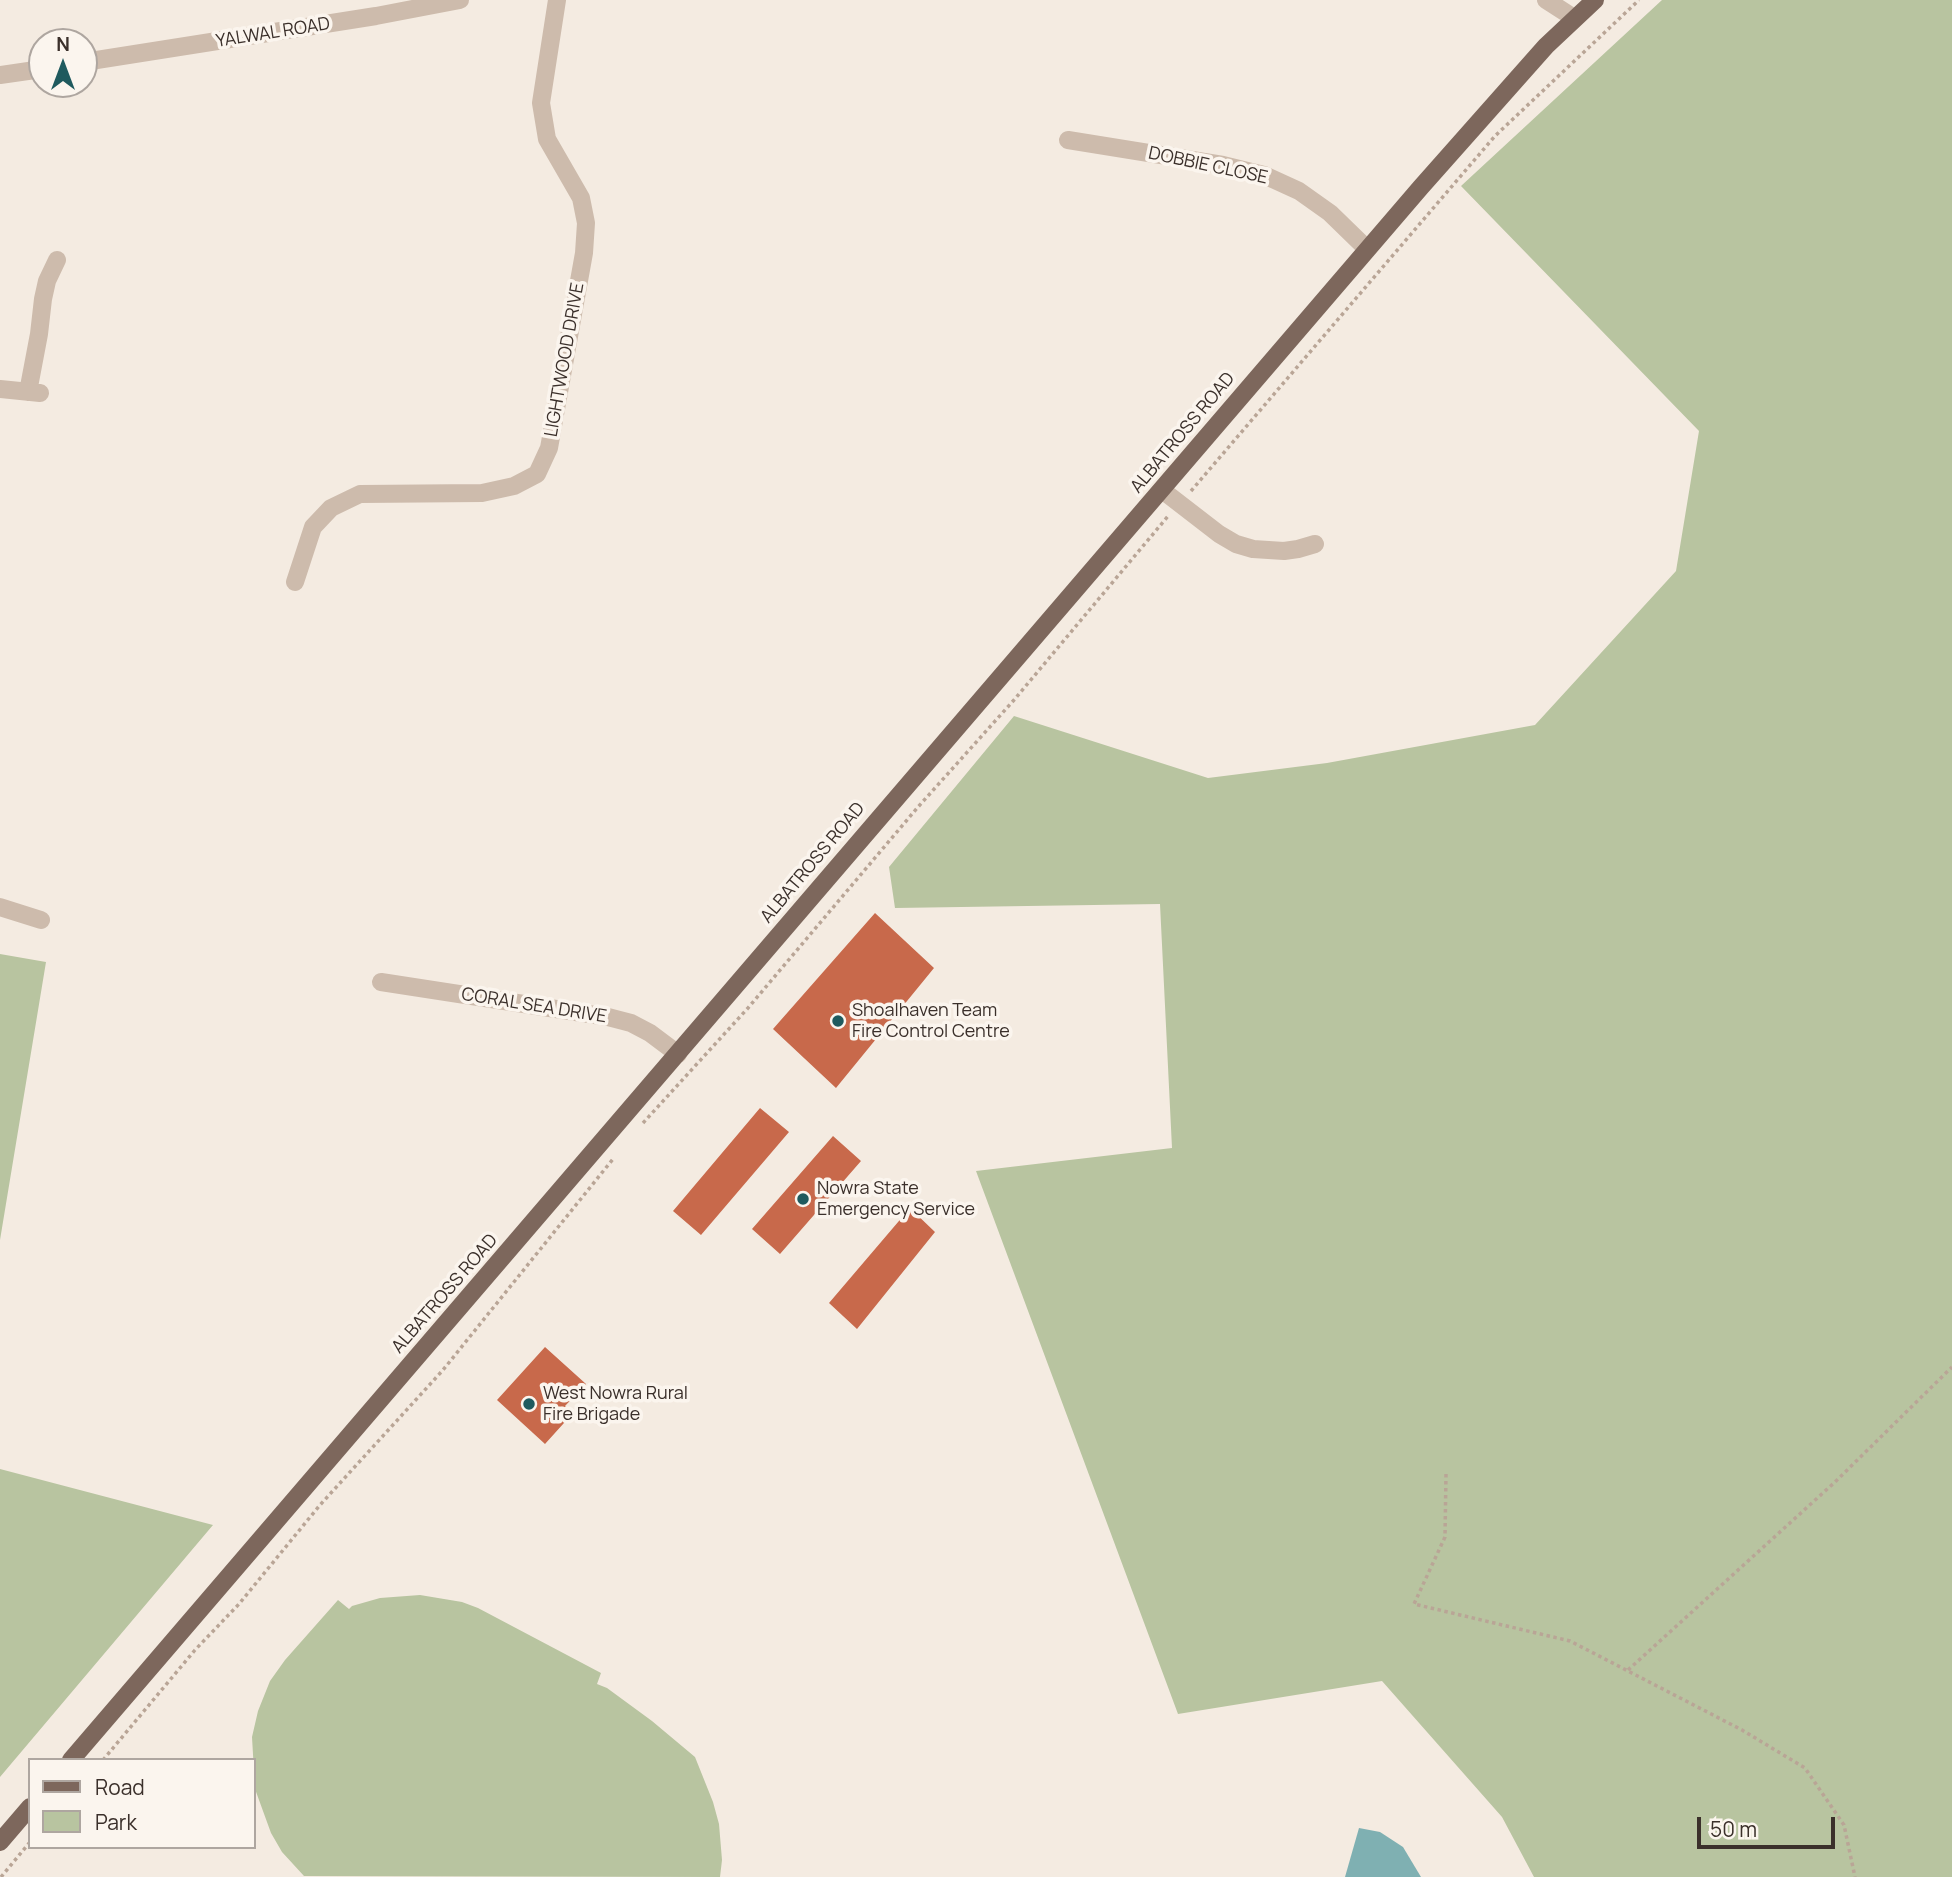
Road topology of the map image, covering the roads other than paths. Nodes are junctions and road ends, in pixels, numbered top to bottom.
1 (460, 0) edge
2 (557, 0) edge
3 (1546, 0) edge
4 (1595, 0) edge
5 (374, 8) edge
6 (1574, 18) junction
7 (98, 59) edge
8 (28, 71) edge
9 (0, 75) edge
10 (1068, 140) dead end
11 (1367, 250) junction
12 (57, 260) dead end
13 (0, 389) edge
14 (1163, 490) junction
15 (1315, 544) dead end
16 (295, 582) dead end
17 (0, 907) edge
18 (41, 920) dead end
19 (382, 982) dead end
20 (678, 1054) junction
21 (73, 1758) edge
22 (28, 1809) edge
23 (0, 1842) edge

1 - 5 street, YALWAL ROAD
2 - 16 street, LIGHTWOOD DRIVE
3 - 6 street
4 - 6 main road, ALBATROSS ROAD
5 - 7 street, YALWAL ROAD
6 - 11 main road, ALBATROSS ROAD
8 - 9 street
10 - 11 street, DOBBIE CLOSE
11 - 14 main road, ALBATROSS ROAD
12 - 13 street
14 - 15 street
14 - 20 main road, ALBATROSS ROAD
17 - 18 street
19 - 20 street, CORAL SEA DRIVE
20 - 21 main road, ALBATROSS ROAD
22 - 23 main road

